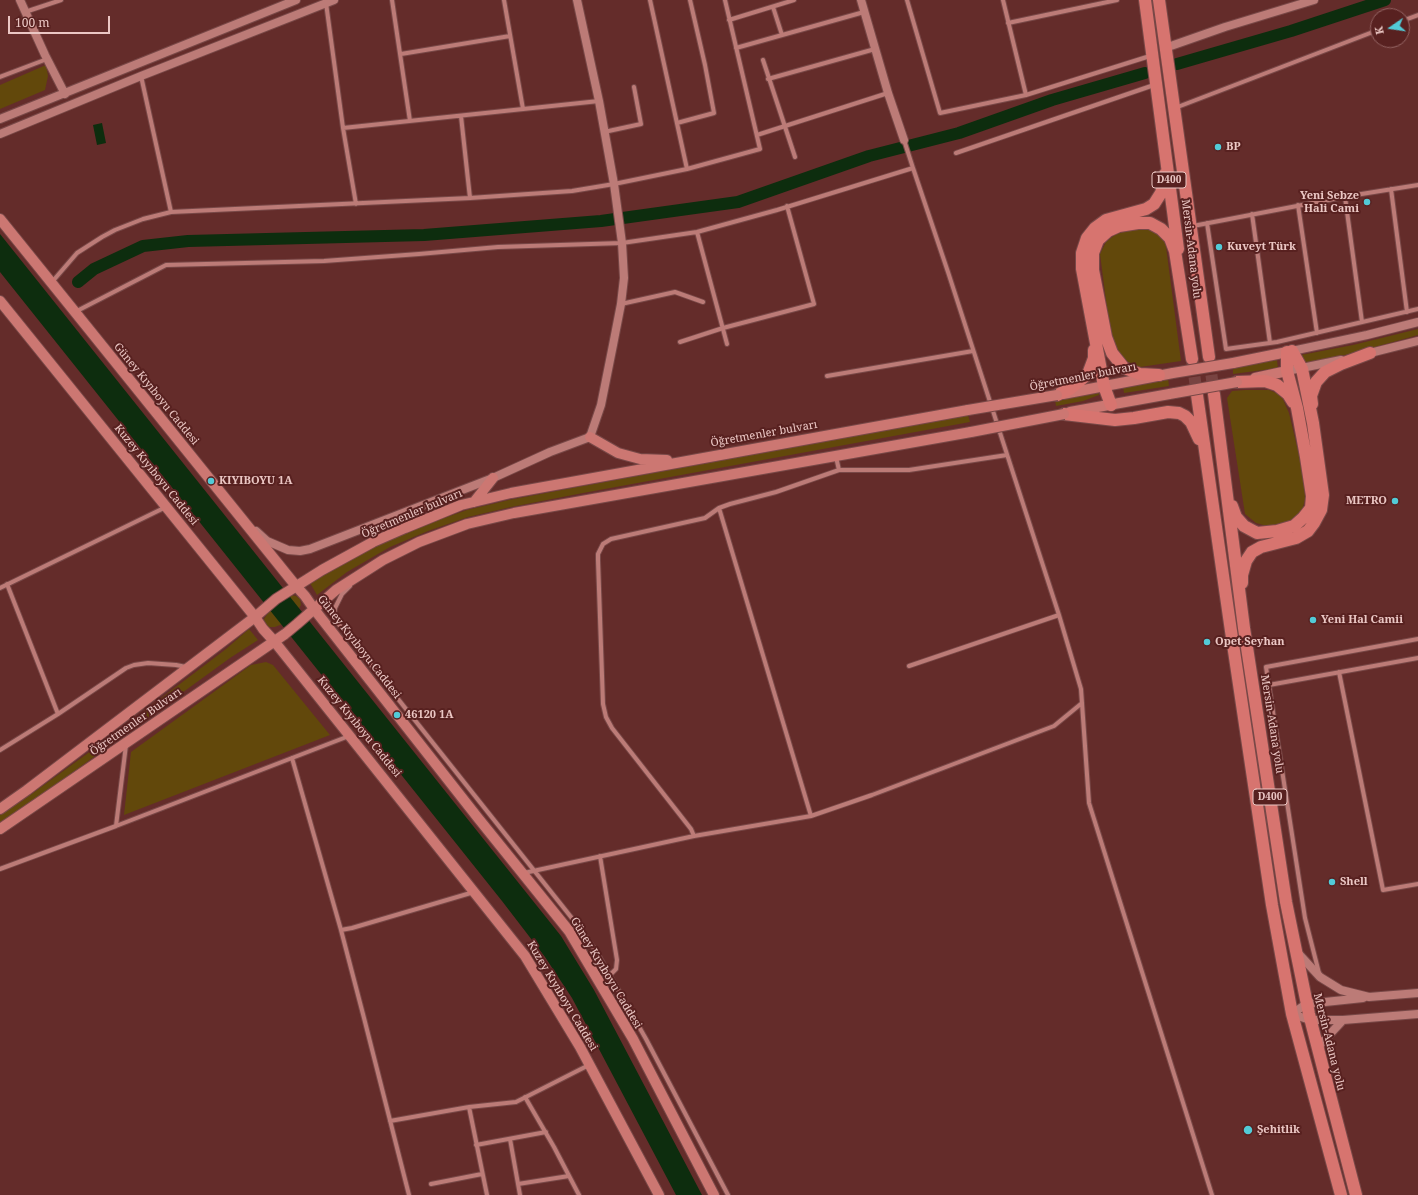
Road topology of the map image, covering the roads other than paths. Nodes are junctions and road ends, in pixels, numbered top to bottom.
1 (20, 0) edge
2 (61, 0) edge
3 (296, 0) edge
4 (392, 0) edge
5 (504, 0) edge
6 (577, 0) edge
7 (650, 0) edge
8 (690, 0) edge
9 (725, 0) edge
10 (794, 0) edge
11 (861, 0) edge
12 (907, 0) edge
13 (1003, 0) edge
14 (1117, 0) edge
15 (1145, 0) edge
16 (1158, 0) edge
17 (1314, 0) edge
18 (330, 1) edge
19 (772, 6) junction
20 (25, 12) junction
21 (864, 12) junction
22 (729, 20) junction
23 (1008, 23) junction
24 (1370, 33) edge
25 (782, 35) junction
26 (510, 36) junction
27 (736, 48) junction
28 (1165, 48) junction
29 (875, 49) junction
30 (401, 54) junction
31 (1153, 55) junction
32 (47, 59) junction
33 (763, 60) dead end
34 (141, 76) junction
35 (0, 77) edge
36 (768, 79) junction
37 (634, 87) dead end
38 (1157, 89) junction
39 (888, 93) junction
40 (65, 94) junction
41 (1026, 95) junction
42 (599, 101) junction
43 (523, 109) junction
44 (1173, 109) junction
45 (461, 116) junction
46 (0, 119) edge
47 (410, 121) junction
48 (677, 123) junction
49 (784, 126) junction
50 (343, 128) junction
51 (604, 132) junction
52 (0, 134) edge
53 (757, 135) junction
54 (904, 140) joint
55 (956, 153) dead end
56 (795, 157) dead end
57 (913, 168) junction
58 (687, 169) junction
59 (1418, 185) edge
60 (614, 188) junction
61 (1391, 189) junction
62 (1345, 196) junction
63 (470, 198) junction
64 (356, 204) junction
65 (788, 206) junction
66 (1298, 206) junction
67 (171, 212) junction
68 (1252, 214) junction
69 (0, 219) edge
70 (1207, 223) junction
71 (1190, 226) junction
72 (697, 232) junction
73 (622, 242) junction
74 (52, 283) junction
75 (0, 301) edge
76 (703, 302) dead end
77 (622, 304) junction
78 (1418, 309) edge
79 (75, 312) junction
80 (1407, 312) junction
81 (1362, 322) junction
82 (1418, 322) edge
83 (723, 328) junction
84 (1094, 331) junction
85 (1318, 333) junction
86 (1418, 341) edge
87 (680, 342) dead end
88 (1270, 343) junction
89 (727, 344) dead end
90 (973, 351) junction
91 (1290, 351) junction
92 (1370, 353) junction
93 (1209, 357) tunnel mouth
94 (1302, 369) junction
95 (1287, 371) junction
96 (1159, 375) junction
97 (827, 376) dead end
98 (1237, 382) junction
99 (1104, 386) junction
100 (1214, 394) tunnel mouth
101 (1057, 395) junction
102 (1198, 395) tunnel mouth
103 (1111, 405) junction
104 (1297, 408) junction
105 (1064, 414) junction
106 (1313, 423) junction
107 (590, 437) junction
108 (1219, 438) junction
109 (1007, 455) junction
110 (836, 456) junction
111 (683, 461) junction
112 (839, 470) junction
113 (493, 478) junction
114 (1210, 480) junction
115 (474, 502) junction
116 (166, 507) junction
117 (719, 508) junction
118 (239, 516) junction
119 (359, 576) junction
120 (7, 584) junction
121 (0, 588) edge
122 (293, 588) junction
123 (265, 610) joint
124 (311, 611) junction
125 (1058, 615) junction
126 (255, 617) junction
127 (1244, 628) junction
128 (1418, 639) edge
129 (274, 641) junction
130 (1418, 658) edge
131 (909, 666) dead end
132 (189, 668) junction
133 (1339, 672) junction
134 (1269, 685) junction
135 (1082, 703) junction
136 (58, 714) junction
137 (350, 735) junction
138 (127, 743) junction
139 (0, 750) edge
140 (292, 758) junction
141 (0, 809) edge
142 (811, 816) junction
143 (116, 826) junction
144 (0, 829) edge
145 (694, 836) junction
146 (600, 856) junction
147 (0, 869) edge
148 (535, 870) junction
149 (522, 873) junction
150 (1418, 884) edge
151 (474, 892) junction
152 (341, 930) junction
153 (1295, 950) junction
154 (610, 975) junction
155 (1320, 977) junction
156 (1418, 993) edge
157 (1369, 997) junction
158 (1306, 1004) junction
159 (1292, 1014) junction
160 (1418, 1014) edge
161 (1310, 1020) junction
162 (1343, 1020) junction
163 (1317, 1048) junction
164 (589, 1064) junction
165 (525, 1097) junction
166 (469, 1107) junction
167 (390, 1122) junction
168 (546, 1132) junction
169 (510, 1139) junction
170 (476, 1144) junction
171 (482, 1174) junction
172 (569, 1176) junction
173 (431, 1184) dead end
174 (518, 1184) junction
175 (408, 1195) edge
176 (487, 1195) edge
177 (520, 1195) edge
178 (579, 1195) edge
179 (660, 1195) edge
180 (714, 1195) edge
181 (728, 1195) edge
182 (1212, 1195) edge
183 (1341, 1195) edge
184 (1356, 1195) edge

1 - 20 main road
2 - 20 street
3 - 40 main road
4 - 30 street
5 - 26 street
6 - 42 main road
7 - 48 street
8 - 48 street
9 - 22 street
10 - 19 street
11 - 21 main road
12 - 41 street
13 - 23 street
14 - 23 street
15 - 31 highway, Mersin-Adana yolu / D400
16 - 28 highway, Mersin-Adana yolu / D400
17 - 28 main road
18 - 34 main road
18 - 50 street
19 - 22 street
19 - 25 street
20 - 32 main road
21 - 25 street
21 - 29 main road
22 - 27 street
23 - 41 street
24 - 44 street
25 - 27 street
26 - 30 street
26 - 43 street
27 - 53 street
28 - 44 highway, Mersin-Adana yolu / D400
29 - 36 street
29 - 39 main road
30 - 47 street
31 - 38 highway, Mersin-Adana yolu / D400
31 - 41 street
32 - 35 street
32 - 40 main road
33 - 36 street
34 - 52 main road
34 - 67 street
36 - 49 street
37 - 51 street
38 - 55 street
38 - 84 highway
38 - 96 highway, Mersin-Adana yolu / D400
39 - 49 street
39 - 54 main road
40 - 46 main road
42 - 43 street
42 - 51 main road
43 - 45 street
44 - 71 highway, Mersin-Adana yolu / D400
45 - 47 street
45 - 63 street
47 - 50 street
48 - 58 street
49 - 53 street
49 - 56 street
50 - 64 street
51 - 60 main road
53 - 58 street
54 - 57 street
57 - 65 street
57 - 90 street
58 - 60 street
59 - 61 street
60 - 63 street
60 - 73 main road
61 - 62 street
61 - 80 street
62 - 66 street
62 - 81 street
63 - 64 street
64 - 67 street
65 - 72 street
65 - 83 street
66 - 68 street
66 - 85 street
67 - 74 street
68 - 70 street
68 - 88 street
69 - 74 main road, Güney Kıyıboyu Caddesi
70 - 71 street
70 - 88 street
71 - 93 highway, Mersin-Adana yolu / D400
72 - 73 street
72 - 83 street
73 - 77 main road
73 - 79 street
74 - 79 main road, Güney Kıyıboyu Caddesi
75 - 116 main road, Kuzey Kıyıboyu Caddesi
76 - 77 street
77 - 107 main road
78 - 80 street
79 - 118 main road, Güney Kıyıboyu Caddesi
80 - 81 street
81 - 85 street
82 - 91 main road
83 - 87 street
83 - 89 street
84 - 99 highway
84 - 101 highway
85 - 88 street
86 - 92 main road
90 - 97 street
90 - 109 street
91 - 94 highway
91 - 95 highway
91 - 96 main road, Öğretmenler bulvarı, bridge
92 - 94 main road
92 - 106 highway
94 - 95 main road
94 - 106 highway
95 - 98 main road
95 - 104 highway
96 - 99 main road, Öğretmenler bulvarı
98 - 103 main road, bridge
98 - 104 highway
99 - 101 main road, Öğretmenler bulvarı
99 - 103 highway
100 - 108 highway, Mersin-Adana yolu / D400
101 - 111 main road, Öğretmenler bulvarı, bridge
102 - 114 highway, D400
103 - 105 main road
104 - 108 highway
105 - 110 main road, bridge
105 - 114 highway
106 - 127 highway
107 - 111 main road
107 - 113 main road
108 - 127 highway, Mersin-Adana yolu / D400
109 - 112 street
109 - 125 street
110 - 112 street
110 - 119 main road
111 - 115 main road, Öğretmenler bulvarı
112 - 117 street
113 - 115 main road
113 - 118 main road
114 - 159 highway, D400
115 - 122 main road, Öğretmenler bulvarı
116 - 120 street
116 - 126 main road, Kuzey Kıyıboyu Caddesi
117 - 142 street
117 - 145 street
118 - 122 main road, Güney Kıyıboyu Caddesi
119 - 124 main road
119 - 148 street
120 - 121 street
120 - 136 street
122 - 123 main road, Öğretmenler bulvarı
122 - 124 main road, Güney Kıyıboyu Caddesi
123 - 126 main road, Öğretmenler Bulvarı
124 - 129 main road, Öğretmenler Bulvarı
124 - 149 main road, Güney Kıyıboyu Caddesi
125 - 131 street
125 - 135 street
126 - 129 main road, Kuzey Kıyıboyu Caddesi
126 - 132 main road, Öğretmenler Bulvarı
127 - 153 highway, Mersin-Adana yolu / D400
128 - 134 street
129 - 137 main road, Kuzey Kıyıboyu Caddesi
129 - 138 main road, Öğretmenler Bulvarı
130 - 133 street
132 - 136 street
132 - 141 main road, Öğretmenler Bulvarı
133 - 134 street
133 - 150 street
134 - 155 street
135 - 142 street
135 - 182 street
136 - 139 street
137 - 140 street
137 - 151 main road, Kuzey Kıyıboyu Caddesi
138 - 143 street
138 - 144 main road, Öğretmenler Bulvarı
140 - 143 street
140 - 152 street
142 - 145 street
143 - 147 street
145 - 146 street
146 - 148 street
146 - 154 street
148 - 149 street
148 - 154 street
149 - 180 main road, Güney Kıyıboyu Caddesi
151 - 152 street
151 - 164 main road, Kuzey Kıyıboyu Caddesi
152 - 167 street
153 - 155 main road
153 - 158 highway, Mersin-Adana yolu / D400
154 - 181 street
155 - 157 main road
156 - 157 main road
157 - 158 main road
158 - 159 main road
158 - 161 highway, Mersin-Adana yolu / D400
159 - 161 main road
159 - 183 highway, D400
160 - 162 main road
161 - 162 main road
161 - 163 highway, Mersin-Adana yolu / D400
162 - 163 main road
163 - 184 highway, Mersin-Adana yolu / D400
164 - 165 street
164 - 179 main road, Kuzey Kıyıboyu Caddesi
165 - 166 street
165 - 168 street
166 - 167 street
166 - 170 street
167 - 175 street
168 - 169 street
168 - 172 street
169 - 170 street
169 - 174 street
170 - 171 street
171 - 173 street
171 - 176 street
172 - 174 street
172 - 178 street
174 - 177 street

